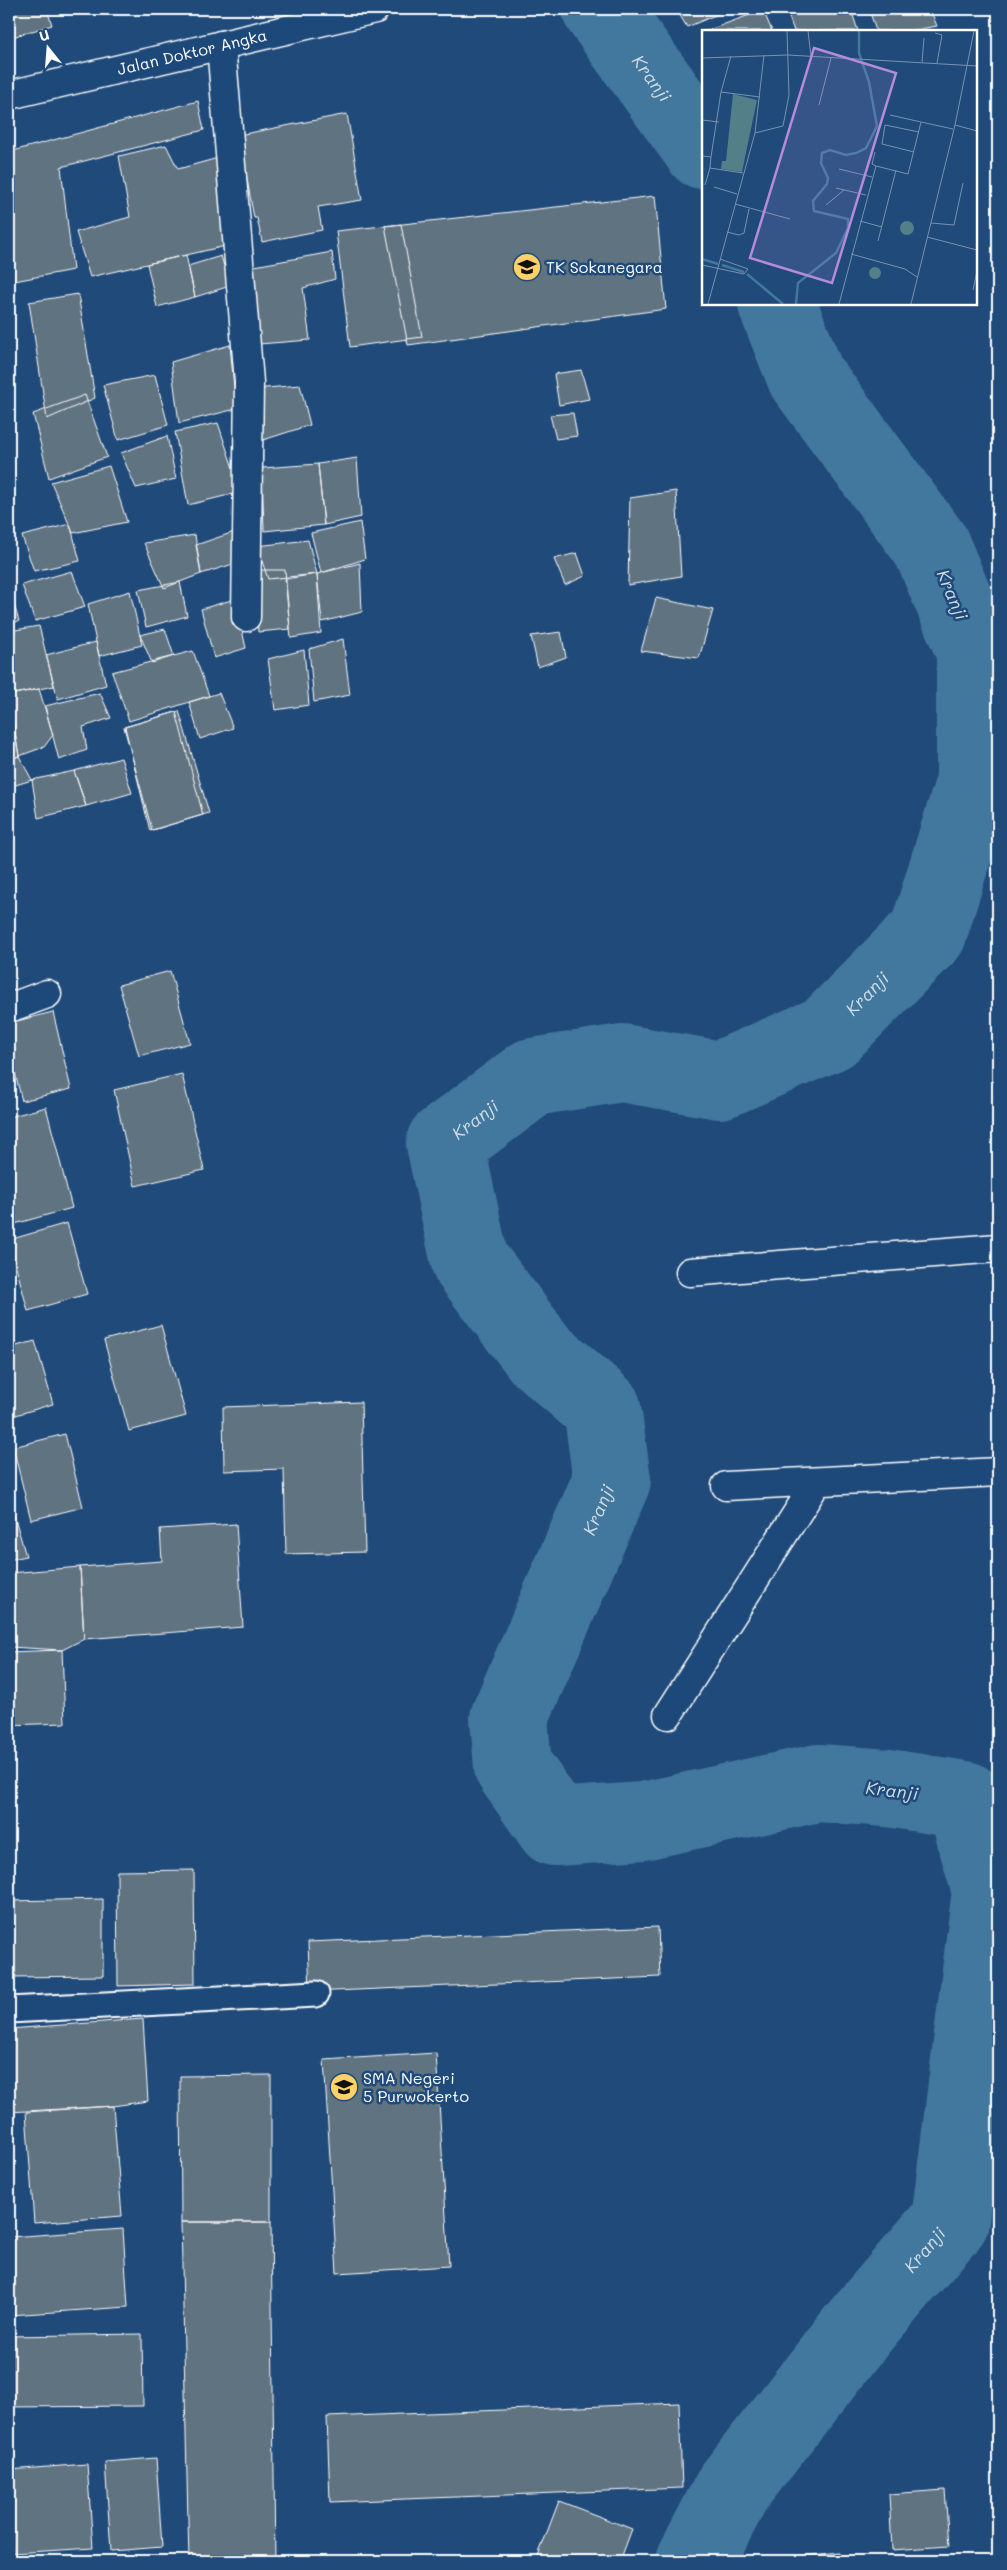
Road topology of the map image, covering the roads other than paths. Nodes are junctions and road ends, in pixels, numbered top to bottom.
1 (375, 9) edge
2 (221, 45) junction
3 (9, 95) edge
4 (246, 617) dead end
5 (47, 994) dead end
6 (9, 1008) edge
7 (998, 1248) edge
8 (690, 1272) dead end
9 (998, 1472) edge
10 (817, 1482) junction
11 (726, 1486) dead end
12 (668, 1716) dead end
13 (316, 1994) dead end
14 (9, 2010) edge

1 - 2 street, Jalan Doktor Angka
2 - 3 street, Jalan Doktor Angka
2 - 4 street
5 - 6 street
7 - 8 street
9 - 10 street
10 - 11 street
10 - 12 street
13 - 14 lane

